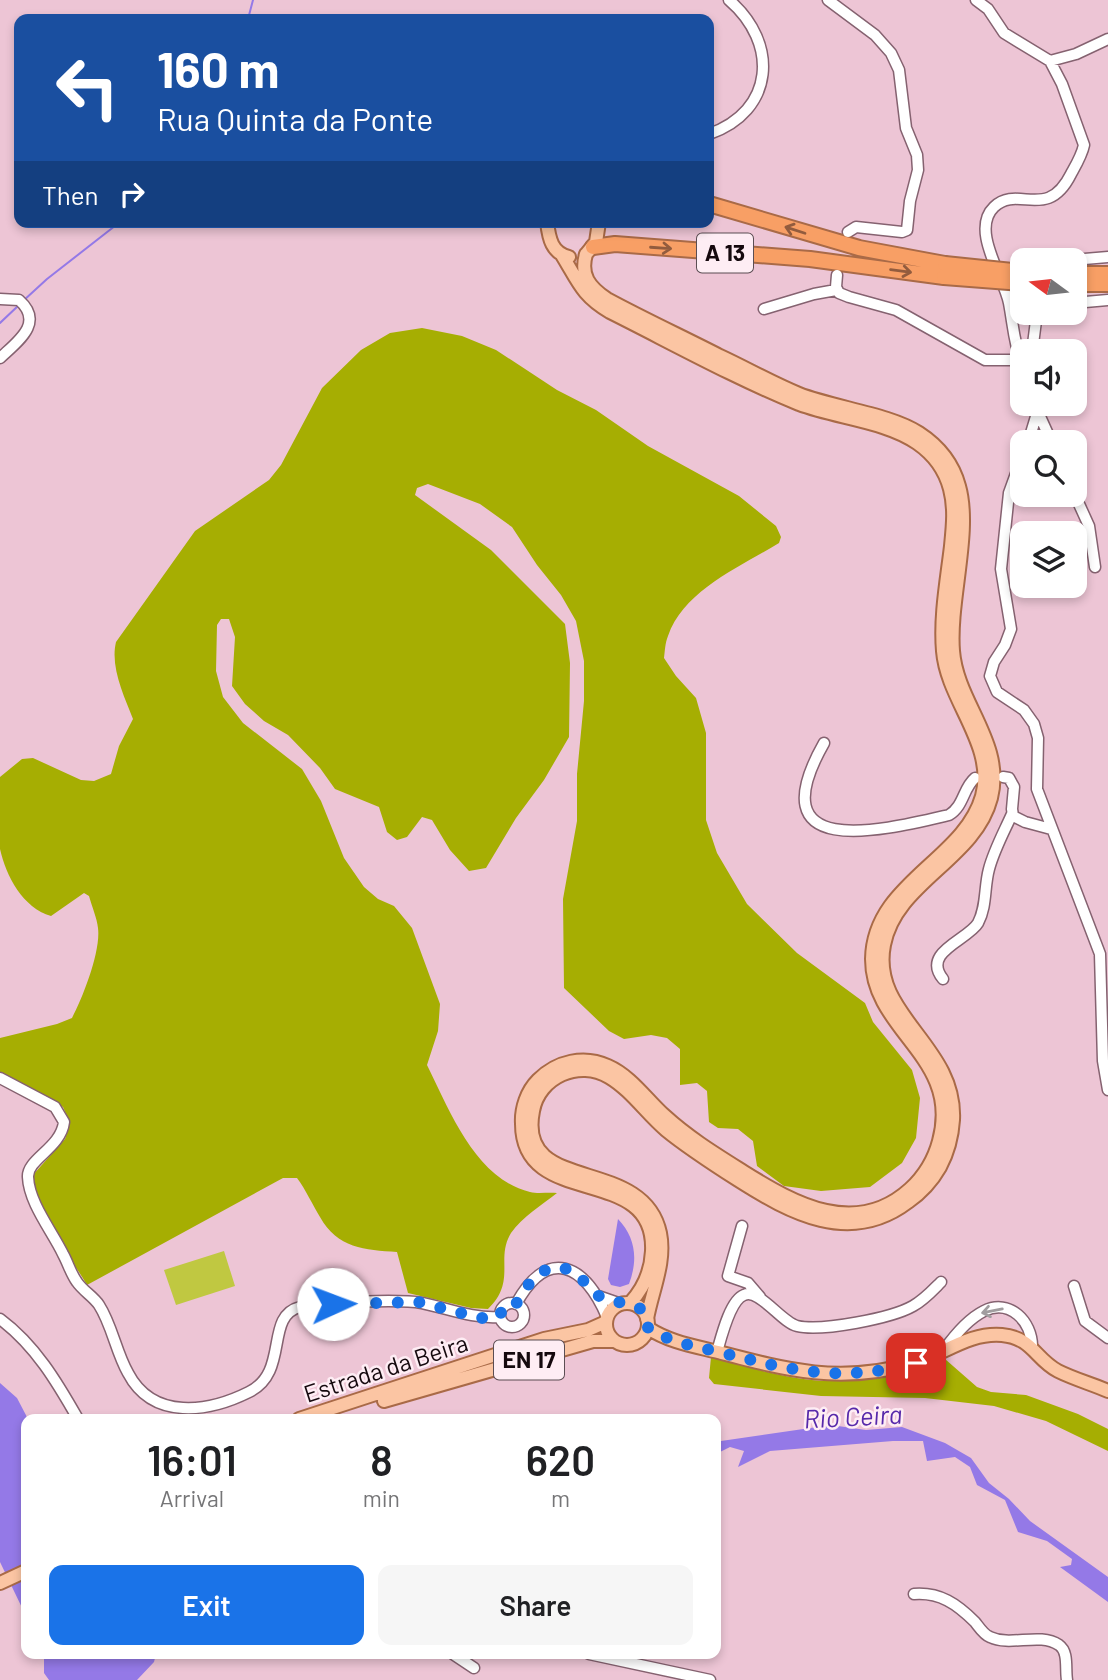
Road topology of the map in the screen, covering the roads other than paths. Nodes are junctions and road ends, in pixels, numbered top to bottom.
1 (729, 0) edge
2 (828, 0) edge
3 (976, 0) edge
4 (1108, 39) edge
5 (1050, 61) junction
6 (714, 132) edge
7 (714, 205) edge
8 (548, 229) edge
9 (848, 232) dead end
10 (594, 239) edge
11 (562, 255) junction
12 (1108, 257) edge
13 (1087, 259) edge
14 (945, 270) junction
15 (1010, 272) edge
16 (1087, 274) edge
17 (1108, 274) edge
18 (838, 275) dead end
19 (1010, 281) edge
20 (1087, 284) edge
21 (1108, 284) edge
22 (836, 290) junction
23 (0, 299) edge
24 (1108, 300) edge
25 (1087, 302) edge
26 (764, 309) dead end
27 (1014, 339) edge
28 (0, 358) edge
29 (1010, 362) edge
30 (1010, 490) edge
31 (1080, 507) edge
32 (1095, 567) dead end
33 (824, 743) dead end
34 (1003, 777) dead end
35 (975, 778) dead end
36 (1012, 814) junction
37 (1051, 829) junction
38 (1105, 966) edge
39 (943, 979) dead end
40 (0, 1078) edge
41 (1108, 1090) edge
42 (742, 1226) dead end
43 (941, 1282) dead end
44 (1074, 1286) dead end
45 (598, 1296) junction
46 (761, 1298) junction
47 (626, 1303) junction
48 (516, 1304) junction
49 (499, 1317) junction
50 (606, 1319) junction
51 (0, 1320) edge
52 (648, 1323) junction
53 (583, 1338) junction
54 (1108, 1339) edge
55 (614, 1341) junction
56 (637, 1343) junction
57 (686, 1345) junction
58 (1032, 1346) junction
59 (944, 1350) junction
60 (717, 1352) junction
61 (1108, 1391) edge
62 (75, 1414) edge
63 (315, 1414) edge
64 (337, 1414) edge
65 (21, 1573) edge
66 (21, 1580) edge
67 (0, 1583) edge
68 (0, 1590) edge
69 (914, 1594) dead end
70 (460, 1659) edge
71 (612, 1659) edge
72 (474, 1668) dead end
73 (710, 1680) edge
74 (1067, 1680) edge

1 - 6 street
2 - 9 street
3 - 5 street
4 - 5 street
5 - 27 street
14 -> 7 highway, A 13
8 - 11 main road
10 - 11 main road
10 -> 14 highway, A 13
10 - 52 main road
11 - 47 main road
12 - 13 street
14 - 15 highway, A 13, bridge
14 - 19 highway, A 13, bridge
16 - 17 highway
18 - 22 street
20 - 21 highway
22 - 26 street
22 - 29 street
23 - 28 street
24 - 25 street
30 - 37 street
31 - 32 street
33 - 35 street
34 - 36 street
36 - 37 street
36 - 39 street
37 - 38 street
38 - 41 street
40 - 49 street
42 - 46 street
43 - 46 street
44 - 54 street
45 - 47 street
45 - 48 street
45 - 50 street
46 - 60 street
47 - 50 main road
47 - 52 main road
48 - 49 street
48 - 49 street
50 - 53 main road, Estrada da Beira / EN 17
50 - 55 main road
51 - 62 street
52 - 56 main road
52 - 57 main road
53 - 55 main road, Estrada da Beira / EN 17
53 - 63 main road, Estrada da Beira / EN 17
53 - 64 main road, Estrada da Beira / EN 17
55 - 56 main road
56 - 57 main road
57 - 60 main road
58 - 59 main road
58 -> 59 street
58 - 61 main road
59 - 60 main road
65 - 67 main road
66 - 68 main road
69 - 74 street
70 - 72 street
71 - 73 street

